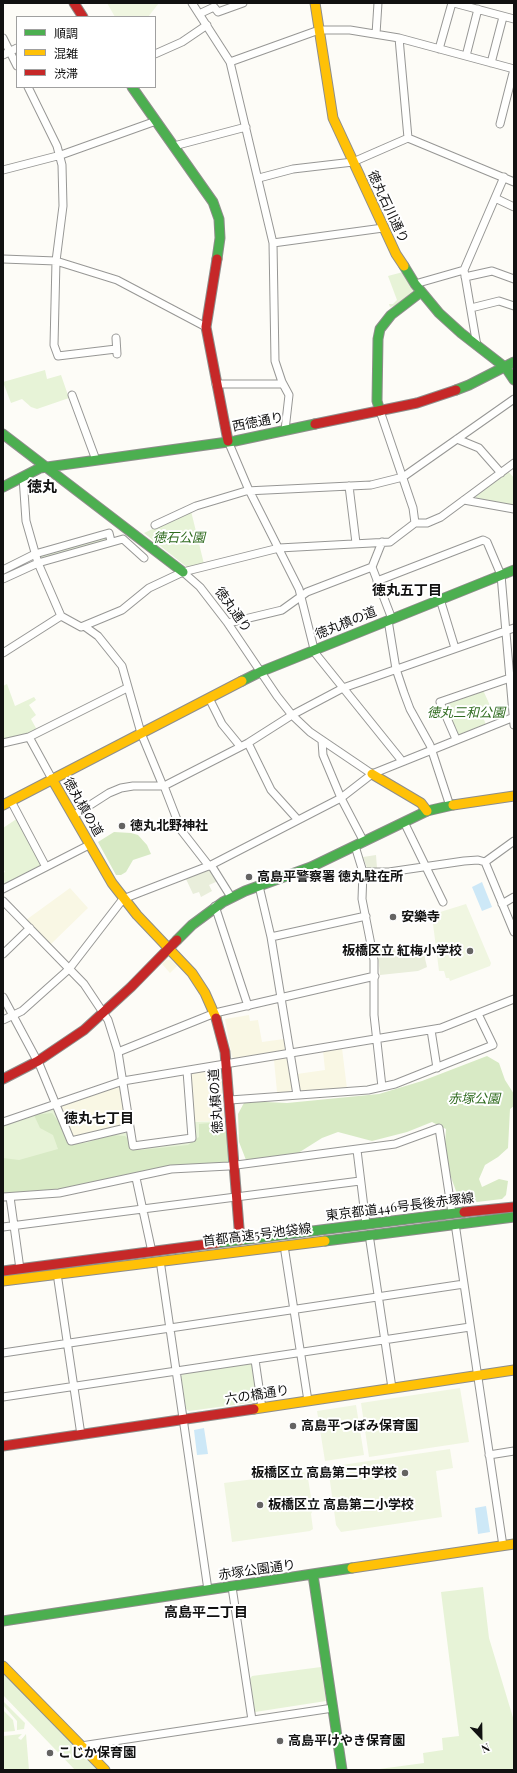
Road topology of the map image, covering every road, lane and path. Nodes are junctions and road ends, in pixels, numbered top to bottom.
1 (74, 3) edge
2 (192, 3) edge
3 (243, 3) edge
4 (315, 3) edge
5 (378, 3) edge
6 (453, 3) edge
7 (478, 9) junction
8 (199, 14) junction
9 (81, 16) edge
10 (504, 17) junction
11 (514, 20) edge
12 (207, 25) junction
13 (319, 30) junction
14 (376, 34) junction
15 (3, 38) edge
16 (399, 38) junction
17 (439, 49) junction
18 (14, 50) edge
19 (156, 54) edge
20 (3, 55) edge
21 (466, 56) junction
22 (16, 61) edge
23 (230, 62) junction
24 (492, 63) junction
25 (28, 88) edge
26 (133, 88) edge
27 (156, 121) junction
28 (500, 124) dead end
29 (246, 127) junction
30 (408, 138) junction
31 (174, 146) junction
32 (61, 155) junction
33 (353, 162) junction
34 (3, 170) edge
35 (259, 178) junction
36 (504, 178) junction
37 (514, 182) edge
38 (495, 198) junction
39 (514, 207) edge
40 (383, 228) junction
41 (274, 243) junction
42 (3, 259) edge
43 (56, 261) junction
44 (465, 273) junction
45 (514, 279) edge
46 (415, 284) junction
47 (421, 292) junction
48 (514, 306) edge
49 (471, 308) junction
50 (206, 328) junction
51 (116, 338) dead end
52 (477, 346) junction
53 (514, 362) edge
54 (506, 368) junction
55 (514, 380) edge
56 (216, 384) junction
57 (283, 384) junction
58 (72, 395) dead end
59 (514, 399) edge
60 (380, 411) junction
61 (286, 430) junction
62 (3, 435) edge
63 (457, 439) junction
64 (228, 441) junction
65 (96, 460) junction
66 (514, 463) edge
67 (47, 467) junction
68 (500, 473) junction
69 (23, 477) junction
70 (403, 477) junction
71 (349, 486) junction
72 (3, 487) edge
73 (250, 491) junction
74 (464, 500) junction
75 (514, 509) edge
76 (415, 523) junction
77 (155, 525) dead end
78 (111, 541) junction
79 (382, 542) junction
80 (356, 543) junction
81 (279, 548) junction
82 (35, 554) junction
83 (144, 558) dead end
84 (38, 562) junction
85 (372, 567) junction
86 (3, 570) edge
87 (514, 570) edge
88 (183, 572) junction
89 (500, 575) junction
90 (3, 579) edge
91 (377, 581) junction
92 (301, 595) junction
93 (440, 599) junction
94 (61, 616) junction
95 (390, 620) junction
96 (228, 624) junction
97 (84, 626) junction
98 (514, 628) edge
99 (505, 630) junction
100 (456, 648) junction
101 (313, 650) junction
102 (3, 653) edge
103 (396, 669) junction
104 (260, 672) junction
105 (510, 678) junction
106 (127, 688) junction
107 (343, 688) junction
108 (209, 698) junction
109 (292, 715) junction
110 (513, 717) edge
111 (514, 725) edge
112 (141, 733) junction
113 (29, 737) junction
114 (456, 739) junction
115 (322, 741) junction
116 (248, 742) junction
117 (3, 743) edge
118 (240, 746) junction
119 (432, 749) junction
120 (402, 760) junction
121 (372, 774) junction
122 (52, 779) junction
123 (164, 786) junction
124 (514, 796) edge
125 (341, 798) junction
126 (7, 803) edge
127 (450, 806) junction
128 (427, 811) junction
129 (73, 816) junction
130 (298, 820) junction
131 (404, 822) junction
132 (514, 841) edge
133 (364, 842) junction
134 (89, 844) junction
135 (355, 846) junction
136 (485, 862) junction
137 (210, 865) junction
138 (426, 866) junction
139 (46, 867) junction
140 (363, 872) junction
141 (259, 886) junction
142 (3, 889) edge
143 (231, 897) junction
144 (514, 897) edge
145 (123, 899) junction
146 (3, 900) edge
147 (443, 902) dead end
148 (502, 904) junction
149 (215, 906) junction
150 (366, 916) junction
151 (30, 928) junction
152 (514, 932) edge
153 (271, 937) junction
154 (169, 949) junction
155 (3, 954) edge
156 (70, 968) junction
157 (375, 976) junction
158 (3, 997) edge
159 (281, 998) junction
160 (514, 999) edge
161 (248, 1006) junction
162 (104, 1013) junction
163 (215, 1013) junction
164 (478, 1014) junction
165 (12, 1016) junction
166 (3, 1020) edge
167 (431, 1030) junction
168 (376, 1039) junction
169 (118, 1052) junction
170 (290, 1054) junction
171 (38, 1061) junction
172 (227, 1064) junction
173 (437, 1068) junction
174 (187, 1071) junction
175 (3, 1079) edge
176 (123, 1081) junction
177 (382, 1087) junction
178 (297, 1095) junction
179 (230, 1100) junction
180 (56, 1104) junction
181 (3, 1122) edge
182 (130, 1127) junction
183 (357, 1150) junction
184 (234, 1165) junction
185 (136, 1178) junction
186 (360, 1181) junction
187 (6, 1197) edge
188 (237, 1197) junction
189 (514, 1207) edge
190 (142, 1209) junction
191 (514, 1212) edge
192 (452, 1213) junction
193 (514, 1217) edge
194 (366, 1224) junction
195 (514, 1224) edge
196 (14, 1226) junction
197 (3, 1227) edge
198 (456, 1230) junction
199 (240, 1240) junction
200 (370, 1241) junction
201 (152, 1252) junction
202 (285, 1252) junction
203 (161, 1267) junction
204 (20, 1269) junction
205 (3, 1271) edge
206 (3, 1276) edge
207 (58, 1280) junction
208 (3, 1281) edge
209 (464, 1284) junction
210 (3, 1288) edge
211 (378, 1296) junction
212 (294, 1309) junction
213 (470, 1327) junction
214 (170, 1328) junction
215 (385, 1340) junction
216 (68, 1343) junction
217 (3, 1352) edge
218 (300, 1353) junction
219 (254, 1360) junction
220 (514, 1370) edge
221 (176, 1371) junction
222 (477, 1376) junction
223 (74, 1386) junction
224 (392, 1388) junction
225 (3, 1397) edge
226 (308, 1401) junction
227 (262, 1408) junction
228 (183, 1419) junction
229 (81, 1435) junction
230 (3, 1446) edge
231 (514, 1451) edge
232 (489, 1455) junction
233 (514, 1544) edge
234 (503, 1546) junction
235 (313, 1574) junction
236 (232, 1587) junction
237 (208, 1590) junction
238 (3, 1621) edge
239 (3, 1666) edge
240 (333, 1708) junction
241 (252, 1720) junction
242 (81, 1746) junction
243 (105, 1770) edge
244 (342, 1770) edge

1 - 9 main road
2 - 8 street
3 - 8 street
4 - 13 main road, 徳丸石川通り
5 - 14 street
6 - 7 street
6 - 17 street
7 - 10 street
7 - 21 street
8 - 12 street
10 - 11 street
10 - 24 street
12 - 19 street
12 - 23 street
13 - 14 street
13 - 23 street
13 - 33 main road, 徳丸石川通り
14 - 16 street
15 - 18 street
16 - 17 street
16 - 30 street
17 - 21 street
18 - 20 street
18 - 22 street
21 - 24 street
23 - 29 street
24 - 28 street
25 - 32 street
26 - 27 main road
27 - 31 main road
27 - 32 street
29 - 31 street
29 - 35 street
30 - 33 street
30 - 36 street
31 - 50 main road
32 - 34 street
32 - 43 street
33 - 35 street
33 - 40 main road, 徳丸石川通り
35 - 41 street
36 - 37 street
36 - 38 street
38 - 39 street
38 - 44 street
40 - 41 street
40 - 46 main road, 徳丸石川通り
41 - 57 street
42 - 43 street
43 - 50 street
43 - 51 street
44 - 45 street
44 - 46 street
44 - 49 street
46 - 47 main road, 徳丸石川通り
47 - 52 main road, 徳丸石川通り
47 - 60 main road
48 - 49 street
49 - 52 street
50 - 56 main road
52 - 54 main road, 徳丸石川通り
53 - 54 main road, 西徳通り
54 - 55 main road, 徳丸石川通り
54 - 60 main road, 西徳通り
56 - 57 street
56 - 64 main road
57 - 61 street
58 - 65 street
59 - 63 street
60 - 61 main road, 西徳通り
60 - 70 street
61 - 64 main road, 西徳通り
62 - 67 main road, 徳丸通り
63 - 68 street
63 - 70 street
64 - 65 main road, 西徳通り
64 - 73 street
65 - 67 main road, 西徳通り
66 - 68 street
67 - 69 main road, 西徳通り
67 - 88 main road, 徳丸通り
68 - 74 street
69 - 72 main road, 西徳通り
69 - 82 street
70 - 71 street
70 - 76 street
71 - 73 street
71 - 80 street
73 - 77 street
73 - 81 street
74 - 75 street
74 - 76 street
76 - 79 street
78 - 82 street
78 - 83 street
78 - 84 street
79 - 80 street
79 - 85 street
80 - 81 street
81 - 88 street
81 - 92 street
82 - 84 street
82 - 86 street
84 - 90 street
84 - 94 street
85 - 91 street
85 - 92 street
87 - 89 main road, 徳丸槙の道
88 - 96 street, 徳丸通り
88 - 97 street
89 - 91 street
89 - 93 main road, 徳丸槙の道
89 - 99 street
91 - 95 street
92 - 96 street
92 - 101 street
93 - 95 main road, 徳丸槙の道
93 - 100 street
94 - 97 street
94 - 102 street
95 - 101 main road, 徳丸槙の道
95 - 103 street
96 - 104 street, 徳丸通り
97 - 106 street
98 - 99 street
99 - 100 street
99 - 105 street
100 - 103 street
101 - 104 main road, 徳丸槙の道
101 - 107 street
103 - 107 street
103 - 119 street
104 - 108 main road, 徳丸槙の道
104 - 109 street, 徳丸通り
105 - 110 street
105 - 114 street
106 - 112 street
106 - 113 street
107 - 109 street
107 - 120 street
108 - 112 main road, 徳丸槙の道
108 - 118 street
109 - 115 street, 徳丸通り
109 - 116 street
110 - 111 street
110 - 114 street
112 - 122 main road, 徳丸槙の道
112 - 123 street
113 - 117 street
113 - 122 street
114 - 119 street
115 - 121 street, 徳丸通り
115 - 125 street
116 - 118 street
116 - 130 street
118 - 123 street
119 - 120 street
119 - 127 street
120 - 121 street
121 - 125 street
121 - 128 main road, 徳丸通り
122 - 126 main road
122 - 129 main road, 徳丸槙の道
123 - 129 street
123 - 137 street
124 - 127 main road
125 - 130 street
125 - 133 street
126 - 139 street
127 - 128 main road
128 - 131 main road
129 - 134 main road, 徳丸槙の道
130 - 137 street
131 - 133 main road
131 - 138 street
132 - 136 street
133 - 135 main road
134 - 139 street
134 - 145 main road, 徳丸槙の道
135 - 140 street
135 - 141 main road
136 - 138 street
136 - 148 street
137 - 143 street
137 - 145 street
138 - 140 street
138 - 147 street
139 - 142 street
140 - 150 street
141 - 143 main road
141 - 153 street
143 - 149 main road
144 - 148 street
145 - 154 main road, 徳丸槙の道
145 - 156 street
146 - 151 street
148 - 152 street
149 - 154 main road
149 - 161 street
150 - 153 street
150 - 157 street
151 - 155 street
151 - 156 street
153 - 159 street
154 - 162 main road
154 - 163 main road, 徳丸槙の道
156 - 162 street
156 - 165 street
157 - 159 street
157 - 168 street
158 - 165 street
159 - 161 street
159 - 170 street
160 - 164 street
161 - 163 street
162 - 169 street
162 - 171 main road
163 - 169 street
163 - 172 main road, 徳丸槙の道
164 - 167 street
164 - 173 street
165 - 166 street
165 - 171 street
167 - 168 street
167 - 173 street
168 - 170 street
168 - 177 street
169 - 176 street
170 - 172 street
170 - 178 street
171 - 175 main road
171 - 180 street
172 - 174 street
172 - 179 main road, 徳丸槙の道
173 - 177 street
174 - 176 street
174 - 182 street
176 - 180 street
176 - 182 street
177 - 178 street
178 - 179 street
179 - 184 main road, 徳丸槙の道
180 - 181 street
180 - 182 street
183 - 184 street
183 - 186 street
183 - 192 street
184 - 185 street
184 - 188 main road, 徳丸槙の道
185 - 187 street
185 - 190 street
186 - 188 street
186 - 194 street
187 - 196 street
188 - 190 street
188 - 199 main road, 徳丸槙の道
189 - 192 main road, 東京都道446号長後赤塚線
190 - 196 street
190 - 201 street
191 - 206 main road, 首都高速5号池袋線
192 - 194 main road, 東京都道446号長後赤塚線
193 - 208 main road, 首都高速5号池袋線
194 - 199 main road, 東京都道446号長後赤塚線
195 - 198 main road
196 - 197 street
196 - 204 street
198 - 200 main road
198 - 209 street
199 - 201 main road, 東京都道446号長後赤塚線
200 - 202 main road
200 - 211 street
201 - 204 main road, 東京都道446号長後赤塚線
202 - 203 main road
202 - 212 street
203 - 207 main road
203 - 214 street
204 - 205 main road, 東京都道446号長後赤塚線
207 - 210 main road
207 - 216 street
209 - 211 street
209 - 213 street
211 - 212 street
211 - 215 street
212 - 214 street
212 - 218 street
213 - 215 street
213 - 222 street
214 - 216 street
214 - 221 street
215 - 218 street
215 - 224 street
216 - 217 street
216 - 223 street
218 - 219 street
218 - 226 street
219 - 221 street
219 - 227 street
220 - 222 main road, 六の橋通り
221 - 223 street
221 - 228 street
222 - 224 main road, 六の橋通り
222 - 232 street
223 - 225 street
223 - 229 street
224 - 226 main road, 六の橋通り
226 - 227 main road, 六の橋通り
227 - 228 main road, 六の橋通り
228 - 229 main road, 六の橋通り
228 - 237 street
229 - 230 main road, 六の橋通り
231 - 232 street
232 - 234 street
233 - 234 main road, 赤塚公園通り
234 - 235 main road, 赤塚公園通り
235 - 236 main road, 赤塚公園通り
235 - 240 main road
236 - 237 main road, 赤塚公園通り
236 - 241 street
237 - 238 main road, 赤塚公園通り
239 - 242 main road
240 - 241 street
240 - 244 main road
241 - 242 street
242 - 243 main road

